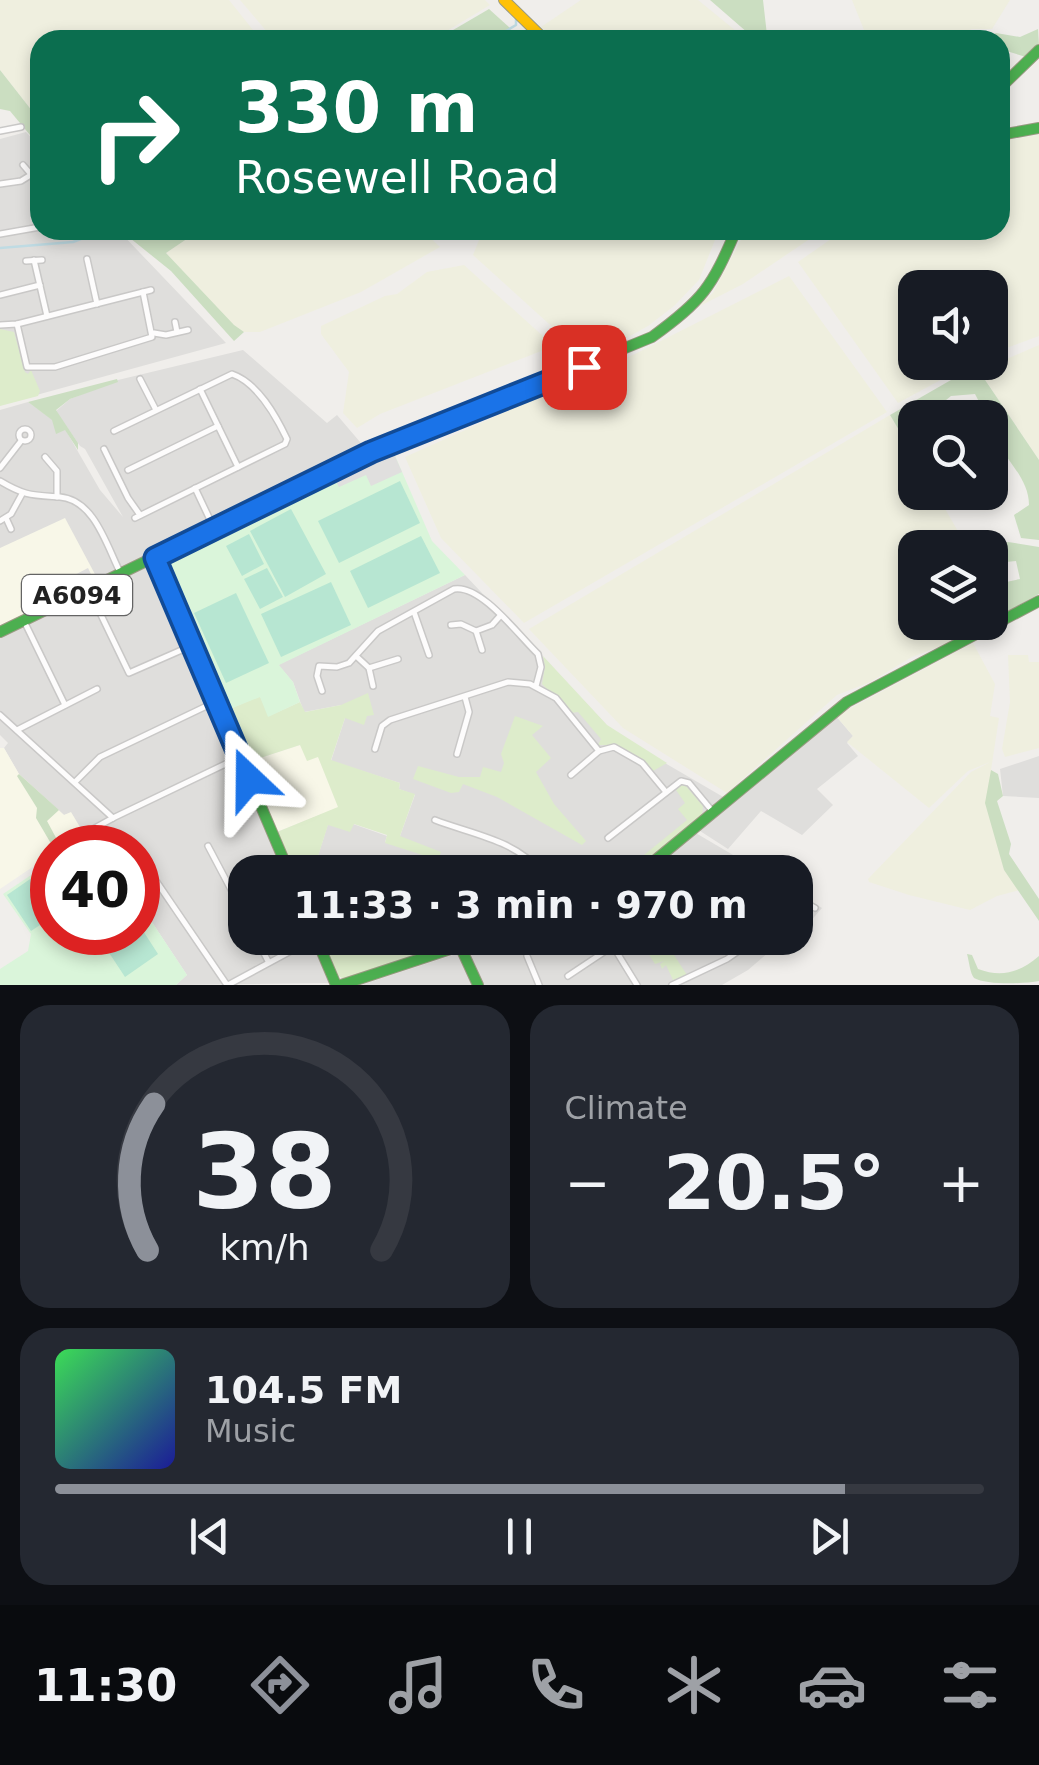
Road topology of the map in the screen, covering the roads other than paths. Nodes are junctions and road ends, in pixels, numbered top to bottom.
1 (504, 0) edge
2 (535, 30) edge
3 (1039, 50) edge
4 (1010, 78) edge
5 (21, 127) dead end
6 (1039, 128) edge
7 (1, 129) edge
8 (1010, 134) edge
9 (22, 165) dead end
10 (30, 175) edge
11 (30, 176) edge
12 (0, 184) edge
13 (30, 229) edge
14 (0, 234) edge
15 (732, 240) edge
16 (87, 259) dead end
17 (34, 260) dead end
18 (40, 285) junction
19 (0, 295) edge
20 (97, 304) junction
21 (48, 316) junction
22 (175, 322) dead end
23 (17, 324) junction
24 (0, 325) edge
25 (188, 330) dead end
26 (177, 332) junction
27 (154, 333) junction
28 (140, 378) dead end
29 (200, 389) junction
30 (156, 410) junction
31 (218, 426) junction
32 (114, 430) dead end
33 (21, 441) dead end
34 (104, 449) dead end
35 (45, 457) dead end
36 (238, 467) junction
37 (0, 468) edge
38 (128, 470) dead end
39 (0, 481) edge
40 (195, 488) junction
41 (22, 494) junction
42 (57, 496) junction
43 (3, 519) edge
44 (11, 528) dead end
45 (215, 529) junction
46 (155, 558) junction
47 (121, 574) junction
48 (88, 589) junction
49 (1039, 600) edge
50 (414, 612) junction
51 (500, 616) junction
52 (24, 621) junction
53 (451, 626) dead end
54 (0, 632) edge
55 (476, 632) junction
56 (193, 645) junction
57 (482, 650) dead end
58 (356, 656) junction
59 (430, 656) dead end
60 (398, 658) dead end
61 (368, 668) junction
62 (372, 686) dead end
63 (536, 686) junction
64 (97, 690) dead end
65 (322, 691) dead end
66 (465, 697) junction
67 (217, 701) junction
68 (65, 706) junction
69 (0, 714) edge
70 (17, 730) junction
71 (375, 749) dead end
72 (600, 751) junction
73 (457, 754) dead end
74 (240, 757) junction
75 (570, 775) dead end
76 (75, 782) junction
77 (666, 792) junction
78 (713, 812) junction
79 (113, 818) junction
80 (435, 820) dead end
81 (100, 825) edge
82 (608, 838) dead end
83 (208, 846) dead end
84 (664, 854) edge
85 (282, 855) edge
86 (524, 855) edge
87 (228, 884) edge
88 (160, 887) edge
89 (264, 955) edge
90 (282, 955) edge
91 (323, 955) edge
92 (432, 955) edge
93 (464, 955) edge
94 (600, 955) edge
95 (619, 955) edge
96 (732, 955) edge
97 (527, 956) dead end
98 (268, 962) junction
99 (568, 976) dead end
100 (227, 985) edge
101 (338, 985) edge
102 (478, 985) edge
103 (539, 985) edge
104 (637, 985) edge
105 (672, 985) edge

1 - 2 street
3 - 4 street
5 - 7 street
6 - 8 street
9 - 10 street
11 - 12 street
13 - 14 street
15 - 45 street, A6094
16 - 20 street
17 - 18 street
18 - 19 street
18 - 21 street
20 - 21 street
20 - 27 street
21 - 23 street
22 - 26 street
23 - 24 street
23 - 27 street
25 - 26 street
26 - 27 street
28 - 30 street
29 - 30 street
29 - 31 street
29 - 36 street
30 - 32 street
31 - 36 street
31 - 38 street
33 - 37 street
34 - 40 street
35 - 42 street
36 - 40 street
39 - 41 street
40 - 45 street
41 - 42 street
41 - 43 street
42 - 47 street
43 - 44 street
45 - 46 street, A6094
46 - 47 street, A6094
46 - 56 street
47 - 48 street, A6094
48 - 52 street, A6094
48 - 56 street
49 - 78 street
50 - 51 street
50 - 58 street
50 - 59 street
51 - 55 street
51 - 63 street
52 - 54 street, A6094
52 - 68 street
53 - 55 street
55 - 57 street
56 - 67 street
58 - 61 street
58 - 65 street
60 - 61 street
61 - 62 street
63 - 66 street
63 - 72 street
64 - 68 street
66 - 71 street
66 - 73 street
67 - 74 street
67 - 76 street
68 - 70 street
69 - 70 street
70 - 76 street
72 - 75 street
72 - 77 street
74 - 79 street
74 - 85 street
76 - 79 street
77 - 78 street
77 - 82 street
78 - 84 street
79 - 81 street
80 - 86 street
83 - 87 street
88 - 100 street
89 - 98 street
90 - 98 street
91 - 101 street
92 - 101 street
93 - 102 street
94 - 99 street
95 - 104 street
96 - 105 street
97 - 103 street
98 - 100 street

